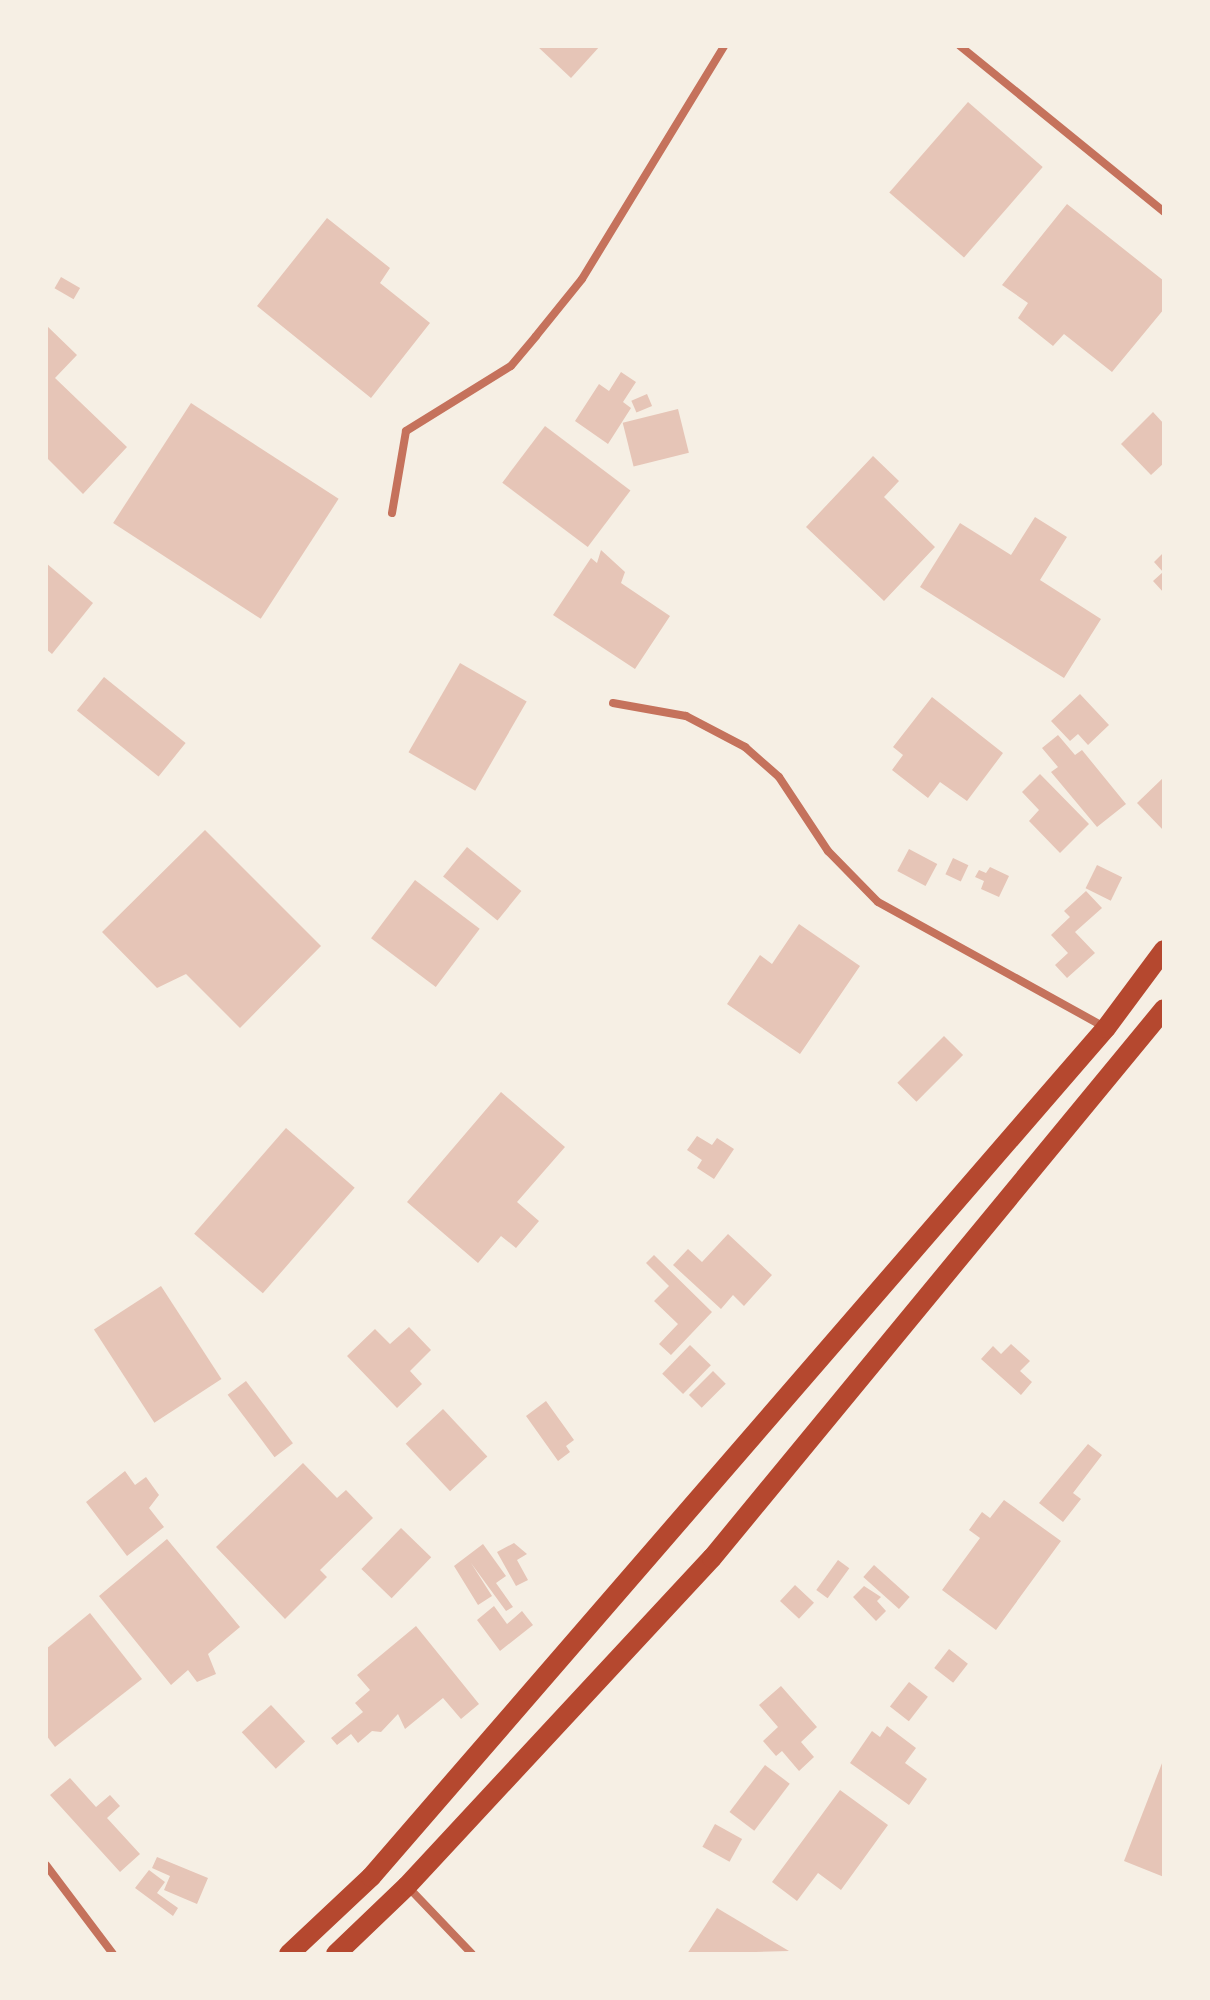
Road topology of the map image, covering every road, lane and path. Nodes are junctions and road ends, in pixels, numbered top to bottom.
1 (724, 46) edge
2 (960, 46) edge
3 (1164, 212) edge
4 (392, 513) dead end
5 (613, 703) dead end
6 (1164, 950) edge
7 (1164, 1009) edge
8 (1106, 1028) junction
9 (46, 1865) edge
10 (407, 1886) junction
11 (113, 1954) edge
12 (289, 1954) edge
13 (336, 1954) edge
14 (472, 1954) edge

1 - 4 street
2 - 3 street
5 - 8 street
6 - 8 main road
7 - 10 main road
8 - 12 main road
9 - 11 street
10 - 13 main road
10 - 14 street

